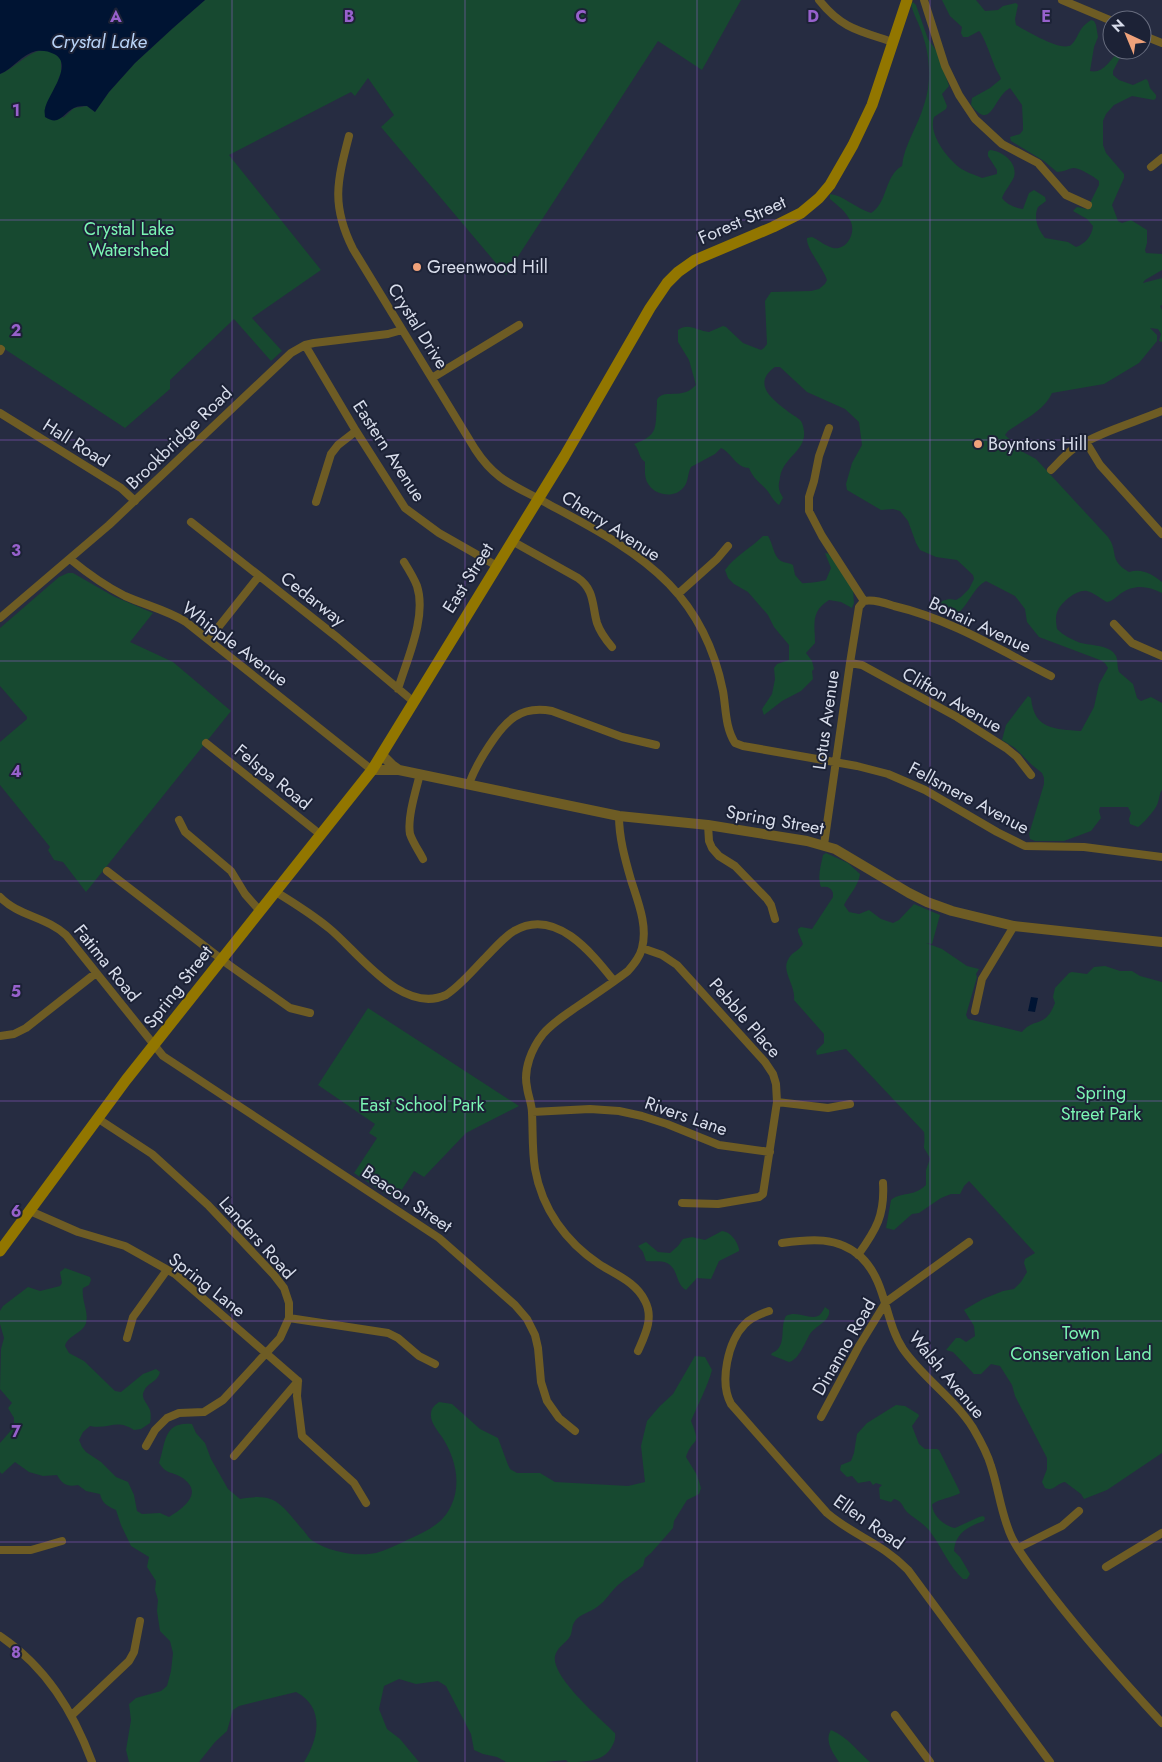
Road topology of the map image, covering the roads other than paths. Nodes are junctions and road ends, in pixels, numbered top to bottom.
1 (819, 0) edge
2 (907, 0) edge
3 (924, 0) edge
4 (1062, 0) edge
5 (1102, 17) edge
6 (893, 42) junction
7 (349, 136) dead end
8 (1162, 158) edge
9 (1151, 167) dead end
10 (1088, 205) dead end
11 (519, 325) dead end
12 (402, 330) junction
13 (305, 345) junction
14 (432, 378) junction
15 (594, 405) joint
16 (1162, 411) edge
17 (0, 413) edge
18 (829, 428) dead end
19 (356, 431) junction
20 (1086, 442) junction
21 (1051, 470) dead end
22 (538, 500) junction
23 (135, 501) junction
24 (316, 502) dead end
25 (191, 522) dead end
26 (1162, 534) edge
27 (512, 541) junction
28 (728, 546) dead end
29 (70, 559) junction
30 (404, 562) dead end
31 (496, 566) junction
32 (259, 576) junction
33 (678, 594) junction
34 (864, 601) junction
35 (0, 618) edge
36 (1114, 624) dead end
37 (209, 639) junction
38 (612, 647) dead end
39 (1162, 656) edge
40 (850, 662) junction
41 (1051, 676) dead end
42 (398, 688) junction
43 (414, 702) junction
44 (206, 743) dead end
45 (736, 744) joint
46 (656, 745) dead end
47 (382, 755) junction
48 (835, 762) junction
49 (372, 770) junction
50 (399, 770) junction
51 (420, 774) junction
52 (1032, 775) dead end
53 (468, 784) junction
54 (619, 816) junction
55 (179, 820) dead end
56 (708, 826) junction
57 (321, 835) junction
58 (824, 845) junction
59 (1162, 857) edge
60 (423, 860) dead end
61 (107, 871) dead end
62 (276, 892) junction
63 (0, 898) edge
64 (260, 911) junction
65 (776, 919) dead end
66 (1014, 926) junction
67 (1162, 942) edge
68 (642, 948) junction
69 (221, 960) junction
70 (96, 973) junction
71 (614, 981) junction
72 (975, 1011) dead end
73 (310, 1014) dead end
74 (0, 1036) edge
75 (154, 1046) junction
76 (777, 1102) junction
77 (850, 1104) dead end
78 (532, 1112) junction
79 (97, 1118) junction
80 (770, 1152) junction
81 (883, 1183) dead end
82 (682, 1203) dead end
83 (30, 1211) junction
84 (969, 1242) dead end
85 (782, 1243) dead end
86 (0, 1252) edge
87 (858, 1255) junction
88 (167, 1270) junction
89 (886, 1302) junction
90 (769, 1311) dead end
91 (289, 1318) junction
92 (127, 1338) dead end
93 (638, 1351) dead end
94 (266, 1352) junction
95 (436, 1364) dead end
96 (298, 1381) junction
97 (821, 1417) dead end
98 (575, 1431) dead end
99 (146, 1446) dead end
100 (234, 1456) dead end
101 (366, 1503) dead end
102 (1079, 1511) dead end
103 (1162, 1532) edge
104 (62, 1541) dead end
105 (1018, 1548) junction
106 (0, 1550) edge
107 (1106, 1568) dead end
108 (140, 1621) dead end
109 (0, 1636) edge
110 (72, 1715) junction
111 (895, 1715) dead end
112 (1162, 1723) edge
113 (92, 1762) edge
114 (930, 1762) edge
115 (1050, 1762) edge

1 - 6 street
2 - 6 main road, Forest Street
3 - 10 street
4 - 5 street
6 - 15 main road, Forest Street
7 - 12 street, Crystal Drive
8 - 9 street
11 - 14 street
12 - 13 street, Brookbridge Road
12 - 14 street, Crystal Drive
13 - 19 street, Eastern Avenue
13 - 23 street, Brookbridge Road
14 - 22 street, Crystal Drive
15 - 22 main road, East Street
16 - 20 street
17 - 23 street, Hall Road
18 - 34 street
19 - 24 street
19 - 31 street, Eastern Avenue
20 - 21 street
20 - 26 street
22 - 27 main road, East Street
22 - 33 street, Cherry Avenue
23 - 29 street, Brookbridge Road
25 - 32 street, Cedarway
27 - 31 main road, East Street
27 - 38 street
28 - 33 street
29 - 35 street, Brookbridge Road
29 - 37 street, Whipple Avenue
30 - 42 street
31 - 43 main road, East Street
32 - 37 street
32 - 42 street, Cedarway
33 - 45 street, Cherry Avenue
34 - 40 street, Lotus Avenue
34 - 41 street, Bonair Avenue
36 - 39 street
37 - 49 street, Whipple Avenue
40 - 48 street, Lotus Avenue
40 - 52 street, Clifton Avenue
42 - 43 street, Cedarway
43 - 47 main road, East Street
44 - 57 street, Felspa Road
45 - 48 street, Fellsmere Avenue
46 - 53 street
47 - 49 main road, East Street
47 - 50 street
48 - 58 street, Lotus Avenue
48 - 59 street, Fellsmere Avenue
49 - 50 street, Spring Street
49 - 57 main road, Spring Street
50 - 51 street, Spring Street
51 - 53 street, Spring Street
51 - 60 street
53 - 54 street, Spring Street
54 - 56 street, Spring Street
54 - 68 street
55 - 64 street
56 - 58 street, Spring Street
56 - 65 street
57 - 62 main road, Spring Street
58 - 66 street, Spring Street
61 - 69 street
62 - 64 main road, Spring Street
62 - 71 street
63 - 70 street, Fatima Road
64 - 69 main road, Spring Street
66 - 67 street, Spring Street
66 - 72 street
68 - 71 street
68 - 76 street, Pebble Place
69 - 73 street
69 - 75 main road, Spring Street
70 - 74 street
70 - 75 street, Fatima Road
71 - 78 street
75 - 79 main road, Spring Street
75 - 98 street, Beacon Street
76 - 77 street
76 - 80 street, Pebble Place
78 - 80 street, Rivers Lane
78 - 93 street
79 - 83 main road, Spring Street
79 - 91 street, Landers Road
80 - 82 street, Pebble Place
81 - 87 street
83 - 86 main road, Spring Street
83 - 88 street, Spring Lane
84 - 89 street, Dinanno Road
85 - 87 street, Walsh Avenue
87 - 89 street, Walsh Avenue
88 - 92 street
88 - 94 street, Spring Lane
89 - 97 street, Dinanno Road
89 - 105 street, Walsh Avenue
90 - 115 street, Ellen Road
91 - 94 street
91 - 95 street
94 - 96 street, Spring Lane
94 - 99 street
96 - 100 street
96 - 101 street
102 - 105 street
103 - 107 street
104 - 106 street
105 - 112 street, Walsh Avenue
108 - 110 street
109 - 110 street
110 - 113 street
111 - 114 street

